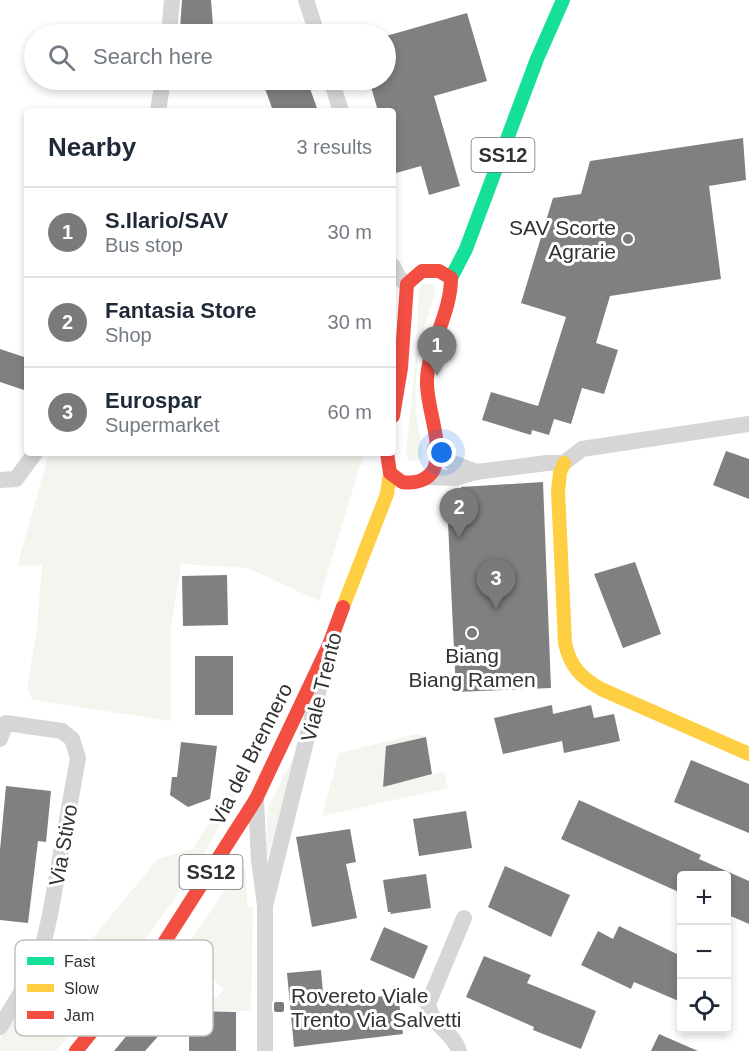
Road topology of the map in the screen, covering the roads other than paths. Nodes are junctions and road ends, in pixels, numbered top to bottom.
1 (172, 0) edge
2 (306, 0) edge
3 (563, 0) edge
4 (170, 24) edge
5 (314, 24) edge
6 (161, 90) edge
7 (334, 90) edge
8 (158, 108) edge
9 (340, 108) edge
10 (396, 272) edge
11 (451, 278) junction
12 (407, 284) junction
13 (396, 398) edge
14 (749, 424) edge
15 (435, 448) junction
16 (32, 456) edge
17 (387, 456) edge
18 (564, 463) junction
19 (476, 472) junction
20 (390, 473) junction
21 (427, 477) junction
22 (0, 480) edge
23 (329, 645) junction
24 (0, 739) edge
25 (749, 754) edge
26 (256, 799) junction
27 (265, 906) junction
28 (464, 918) dead end
29 (44, 940) edge
30 (166, 940) edge
31 (15, 1004) edge
32 (0, 1027) edge
33 (88, 1036) edge
34 (76, 1051) edge
35 (265, 1051) edge
36 (459, 1051) edge

1 - 4 street
2 - 5 street
3 - 11 main road, SS12
6 - 8 street
7 - 9 street
10 - 12 street
11 - 12 main road
11 - 15 main road, SS12
12 - 13 main road
14 - 18 street
15 - 19 street
15 - 21 main road, SS12
16 - 22 street
17 - 20 main road, Viale Trento / SS12
18 - 19 street
18 - 25 main road
19 - 21 street
20 - 21 main road
20 - 23 main road, Viale Trento / SS12
23 - 26 main road, Via del Brennero / SS12
23 - 27 street, Viale Trento
24 - 29 street, Via Stivo
26 - 27 street, Viale Trento
26 - 30 main road, Via del Brennero / SS12
27 - 35 street, Viale Trento
28 - 36 street
31 - 32 street, Via Stivo
33 - 34 main road, Via del Brennero / SS12

